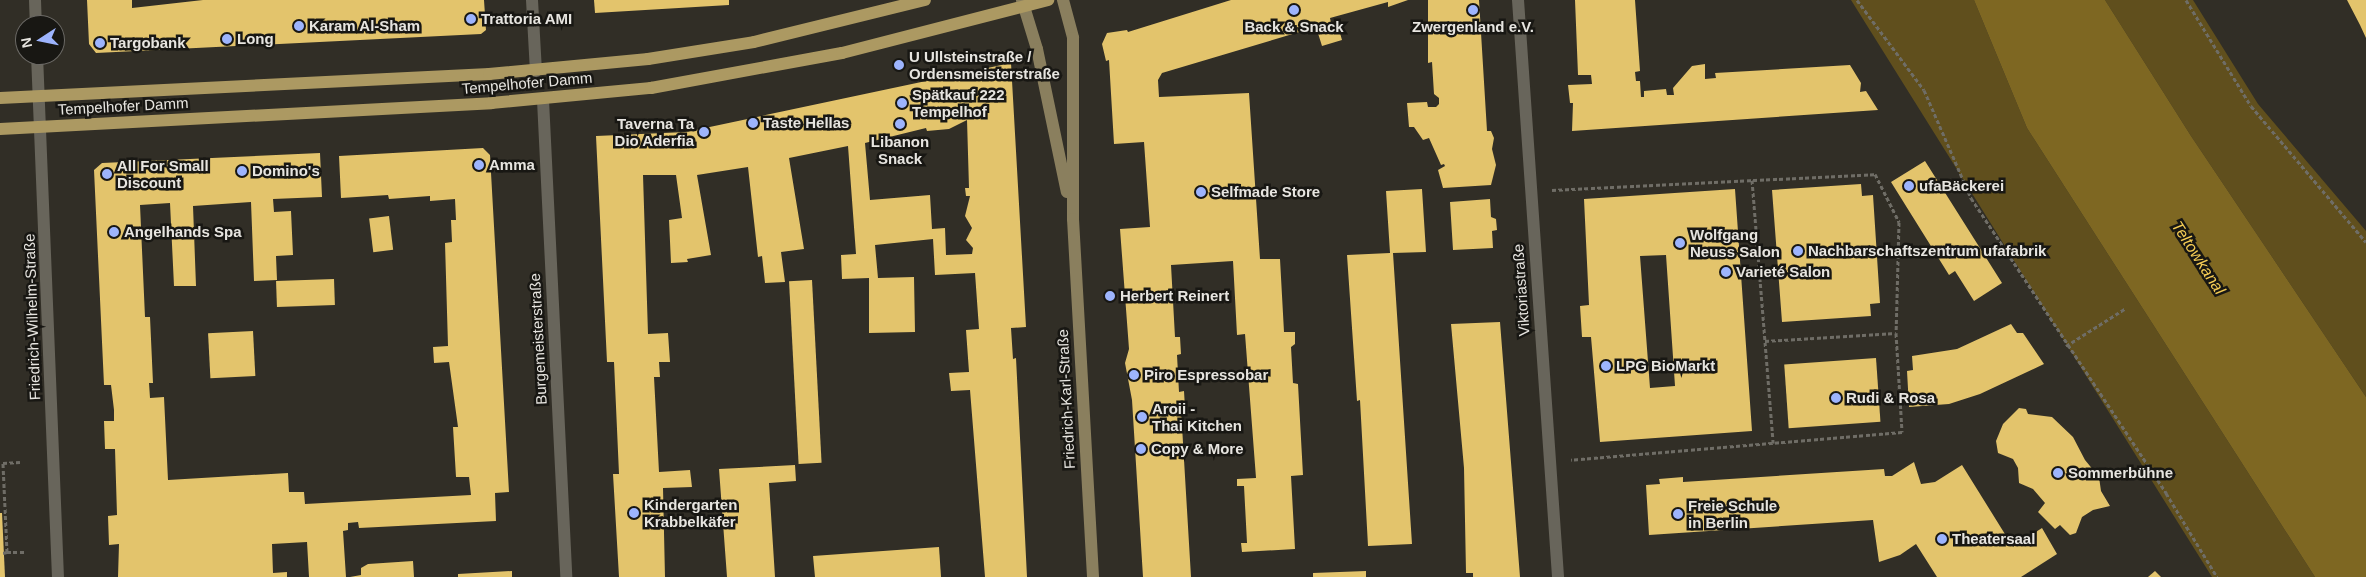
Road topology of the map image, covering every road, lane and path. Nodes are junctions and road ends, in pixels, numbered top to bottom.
1 (35, 0) edge
2 (532, 0) edge
3 (925, 0) edge
4 (1048, 0) edge
5 (1063, 0) edge
6 (1518, 0) edge
7 (1857, 0) edge
8 (2186, 0) edge
9 (1022, 3) edge
10 (36, 15) edge
11 (38, 65) edge
12 (536, 71) junction
13 (40, 96) junction
14 (0, 98) edge
15 (543, 100) junction
16 (41, 126) junction
17 (0, 129) edge
18 (1752, 180) junction
19 (1552, 190) dead end
20 (1072, 219) junction
21 (2366, 242) edge
22 (2126, 308) dead end
23 (1896, 334) junction
24 (1765, 342) junction
25 (2066, 346) junction
26 (1773, 443) junction
27 (1571, 460) dead end
28 (20, 462) dead end
29 (24, 552) dead end
30 (58, 577) edge
31 (566, 577) edge
32 (1093, 577) edge
33 (1558, 577) edge
34 (2217, 577) edge

1 - 10 street
2 - 12 street
3 - 12 main road, Tempelhofer Damm
4 - 9 main road, Tempelhofer Damm
5 - 20 main road, Friedrich-Karl-Straße
6 - 33 street, Viktoriastraße
7 - 25 path
8 - 21 path
9 - 15 main road, Tempelhofer Damm
9 - 20 main road, Friedrich-Karl-Straße
11 - 13 street, Friedrich-Wilhelm-Straße
12 - 13 main road, Tempelhofer Damm
13 - 14 main road, Tempelhofer Damm
13 - 16 street, Friedrich-Wilhelm-Straße
15 - 16 main road, Tempelhofer Damm
15 - 31 street, Burgemeisterstraße
16 - 17 main road, Tempelhofer Damm
16 - 30 street, Friedrich-Wilhelm-Straße
18 - 19 path
18 - 23 path
18 - 24 path
20 - 32 main road, Friedrich-Karl-Straße
22 - 25 path
23 - 24 path
23 - 26 path
24 - 26 path
25 - 34 path
26 - 27 path
28 - 29 path

